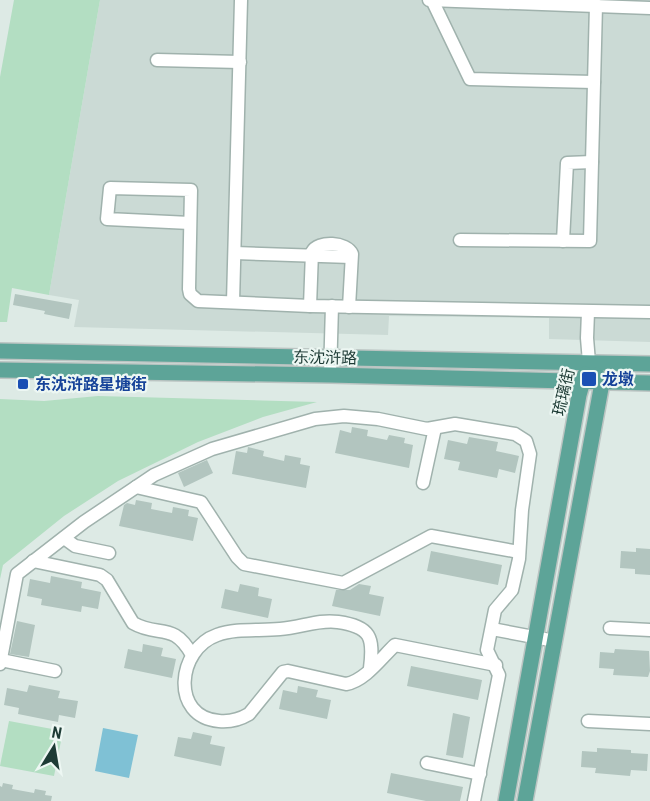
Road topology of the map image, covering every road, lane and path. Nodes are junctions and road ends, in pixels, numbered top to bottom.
1 (241, 0) edge
2 (431, 0) edge
3 (596, 5) junction
4 (650, 8) edge
5 (157, 60) dead end
6 (240, 62) junction
7 (594, 82) junction
8 (592, 162) junction
9 (190, 223) junction
10 (460, 240) dead end
11 (563, 241) junction
12 (235, 253) junction
13 (312, 256) junction
14 (233, 302) junction
15 (310, 306) junction
16 (332, 306) junction
17 (349, 307) junction
18 (588, 312) junction
19 (650, 312) edge
20 (0, 351) edge
21 (331, 358) junction
22 (589, 362) junction
23 (650, 363) edge
24 (0, 370) edge
25 (330, 375) junction
26 (582, 383) junction
27 (602, 383) junction
28 (650, 383) edge
29 (435, 428) junction
30 (423, 483) dead end
31 (136, 487) junction
32 (64, 538) junction
33 (519, 552) junction
34 (109, 553) dead end
35 (33, 561) junction
36 (610, 628) dead end
37 (492, 629) junction
38 (650, 630) edge
39 (536, 637) junction
40 (555, 641) junction
41 (192, 655) junction
42 (0, 662) edge
43 (496, 665) junction
44 (370, 668) junction
45 (55, 671) dead end
46 (588, 721) dead end
47 (650, 724) edge
48 (427, 763) dead end
49 (480, 774) junction
50 (474, 801) edge
51 (507, 801) edge
52 (525, 801) edge

1 - 6 street
2 - 3 street
2 - 7 street
3 - 4 street
3 - 7 street
5 - 6 street
6 - 12 street
7 - 8 street
8 - 11 street
8 - 11 street
9 - 9 street
9 - 14 street
10 - 11 street
12 - 13 street
12 - 14 street
13 - 15 street
13 - 17 street
14 - 15 street
15 - 16 street
16 - 17 street
16 - 21 street
17 - 18 street
18 - 19 street
18 - 22 street
20 - 21 main road, 东沈浒路
21 - 22 main road, 东沈浒路
21 - 25 street
22 - 23 main road, 东沈浒路
22 - 26 main road, 琉璃街
22 - 27 main road, 琉璃街
24 - 25 main road, 东沈浒路
25 - 26 main road, 东沈浒路
26 - 27 main road, 东沈浒路
26 - 39 main road, 琉璃街
27 - 28 main road, 东沈浒路
27 - 40 main road
29 - 30 street
29 - 31 street
29 - 33 street
31 - 32 street
31 - 33 street
32 - 34 street
32 - 35 street
33 - 37 street
35 - 41 street
35 - 42 street
36 - 38 street
37 - 39 street
37 - 43 street
39 - 40 street
39 - 51 main road, 琉璃街
40 - 52 main road
41 - 44 street
41 - 44 street
42 - 45 street
43 - 44 street
43 - 49 street
46 - 47 street
48 - 49 street
49 - 50 street

